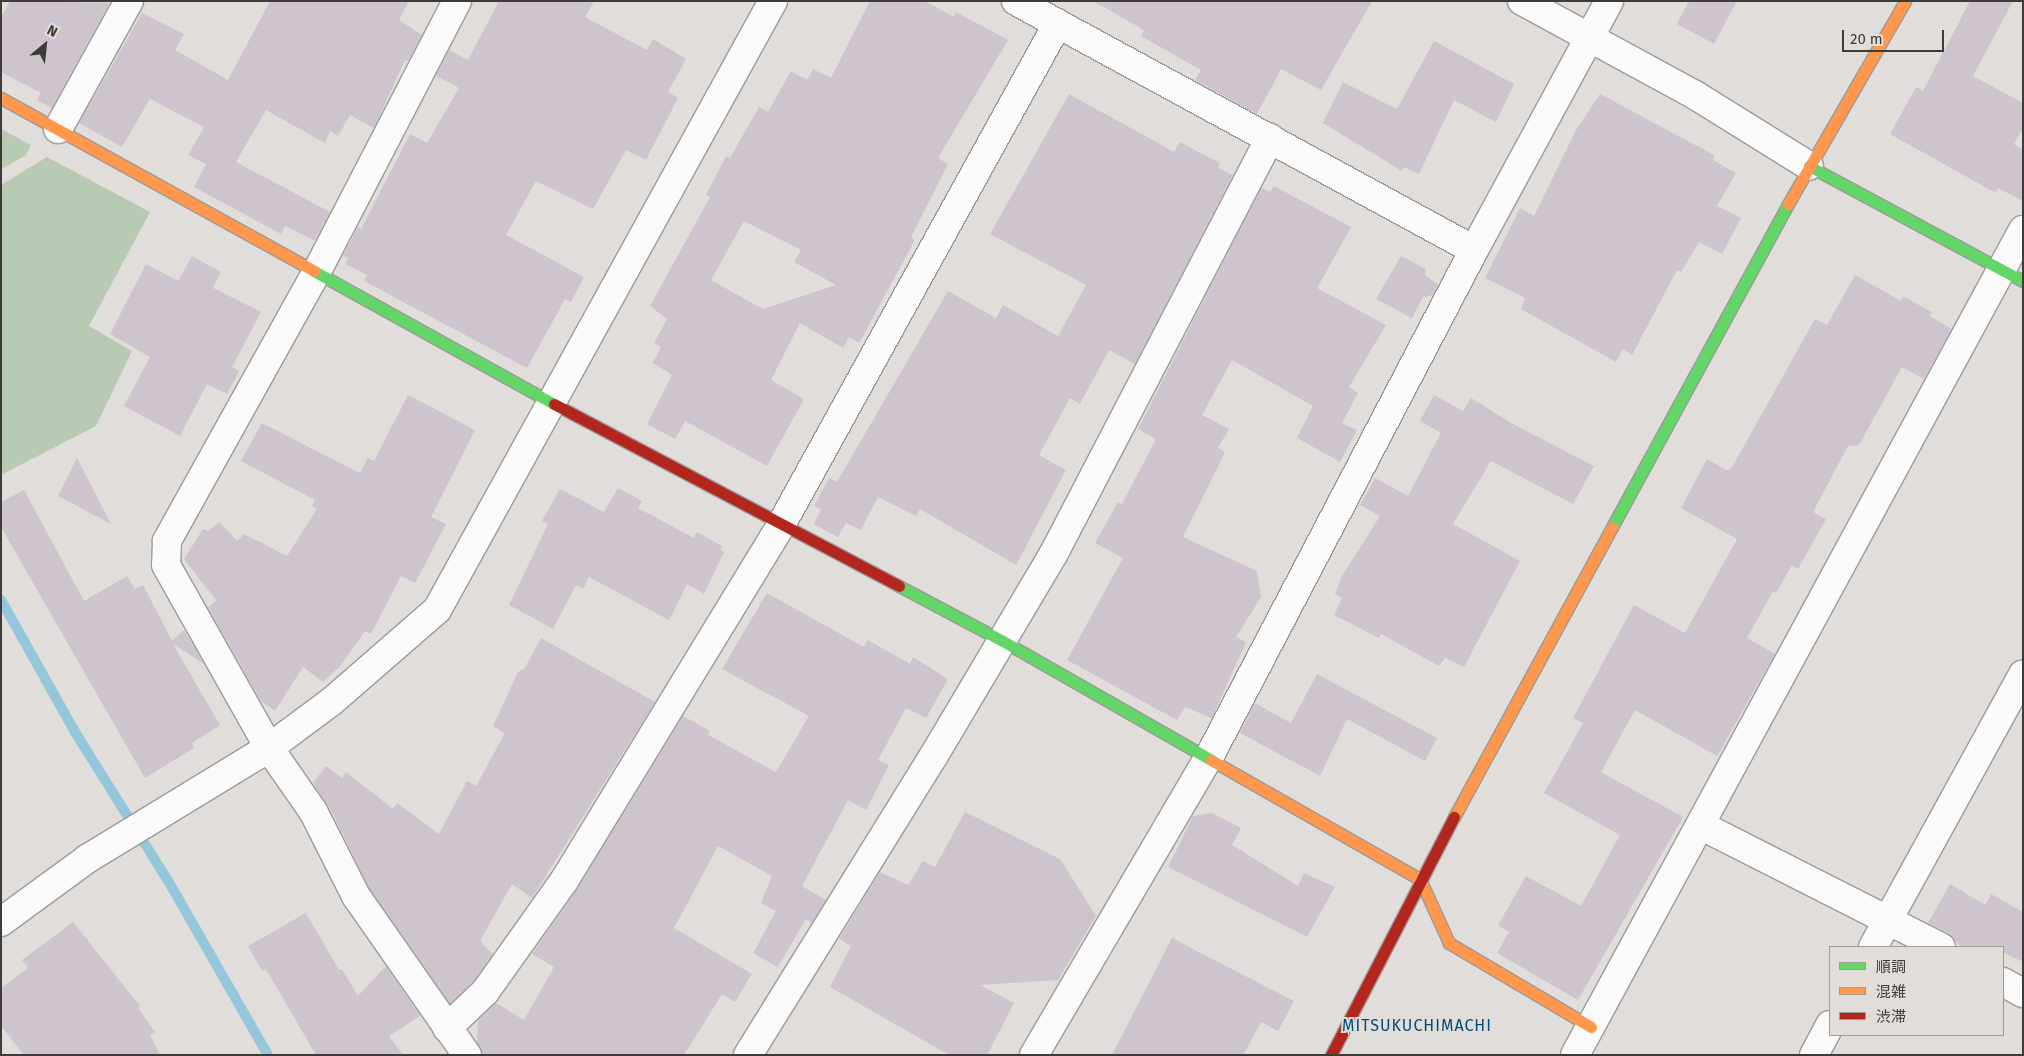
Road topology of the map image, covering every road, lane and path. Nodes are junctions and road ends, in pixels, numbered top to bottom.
1 (129, 1) edge
2 (458, 1) edge
3 (773, 1) edge
4 (1016, 1) edge
5 (1522, 1) edge
6 (1609, 1) edge
7 (1905, 1) edge
8 (1058, 23) junction
9 (1590, 38) junction
10 (1, 98) edge
11 (58, 129) junction
12 (1270, 138) junction
13 (1809, 166) junction
14 (2023, 230) edge
15 (1474, 250) junction
16 (316, 272) junction
17 (2012, 276) edge
18 (553, 404) junction
19 (780, 525) junction
20 (1001, 640) junction
21 (2023, 674) edge
22 (268, 748) junction
23 (1208, 759) junction
24 (1702, 826) junction
25 (1420, 879) junction
26 (1889, 918) junction
27 (1, 922) edge
28 (1875, 946) edge
29 (1939, 946) edge
30 (2004, 983) edge
31 (2023, 993) edge
32 (1591, 1027) junction
33 (1829, 1027) edge
34 (447, 1028) junction
35 (467, 1055) edge
36 (748, 1055) edge
37 (1034, 1055) edge
38 (1331, 1055) edge
39 (1575, 1055) edge
40 (1814, 1055) edge

1 - 11 street
2 - 16 street
3 - 18 street
4 - 8 street
5 - 9 street
6 - 9 street
7 - 13 street
8 - 12 street
8 - 19 street
9 - 13 street
9 - 15 street
10 - 11 street
11 - 16 street
12 - 15 street
12 - 20 street
13 - 17 street
13 - 25 street
14 - 17 street
15 - 23 street
16 - 18 street
16 - 22 street
17 - 24 street
18 - 19 street
18 - 22 street
19 - 20 street
19 - 34 street
20 - 23 street
20 - 36 street
21 - 26 street
22 - 27 street
22 - 34 street
23 - 25 street
23 - 37 street
24 - 26 street
24 - 32 street
25 - 32 street
25 - 38 street
26 - 28 street
26 - 29 street
30 - 31 street
32 - 39 street
33 - 40 street
34 - 35 street

